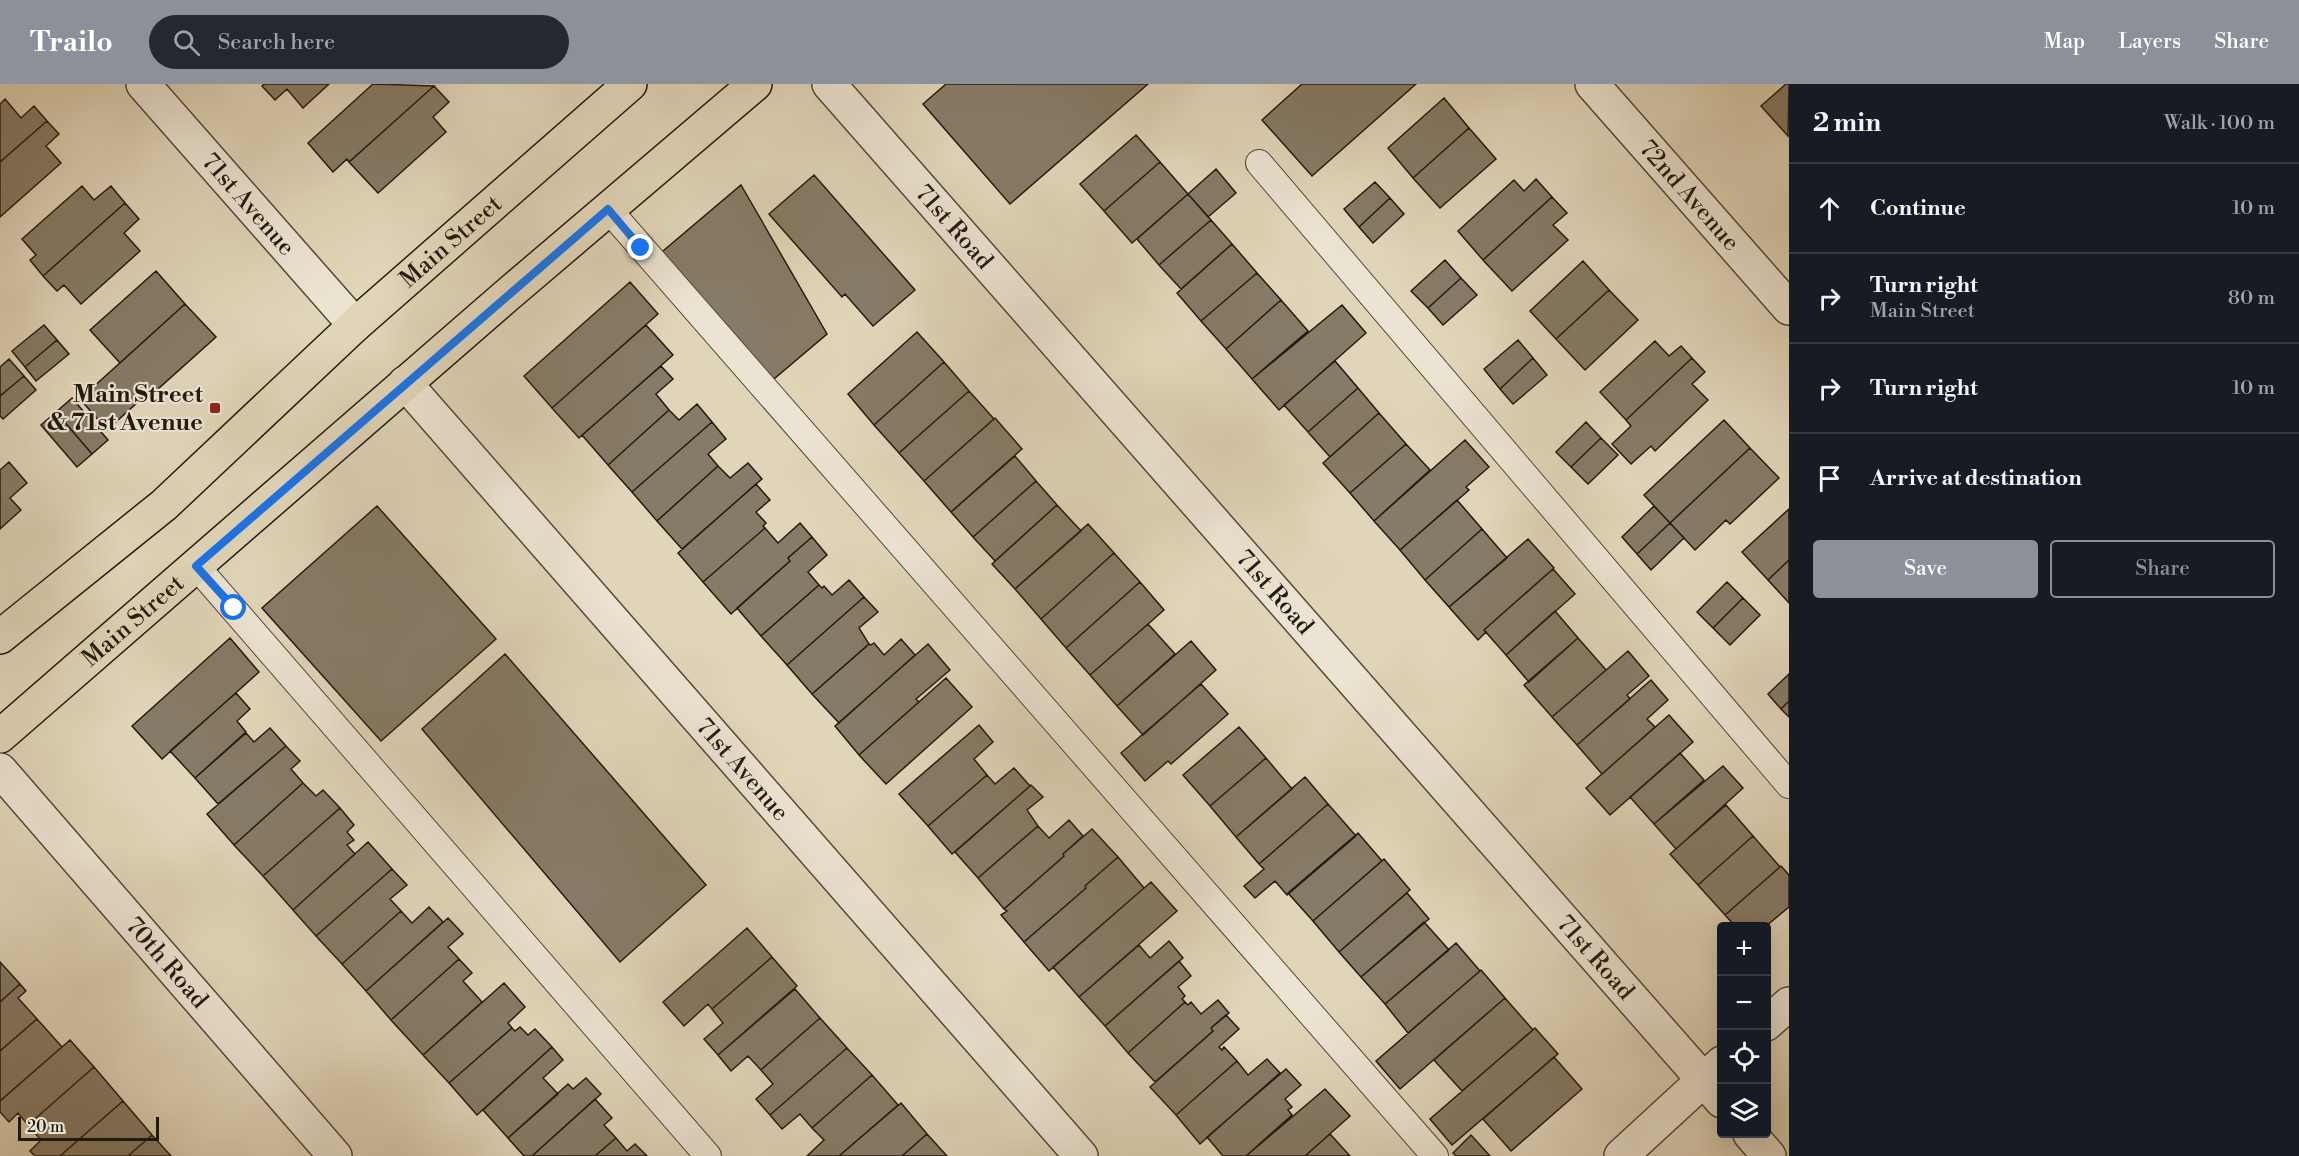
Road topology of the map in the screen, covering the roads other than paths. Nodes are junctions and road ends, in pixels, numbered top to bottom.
1 (143, 84) edge
2 (630, 84) edge
3 (755, 84) edge
4 (1592, 84) edge
5 (846, 90) edge
6 (1259, 163) dead end
7 (608, 209) junction
8 (1789, 308) edge
9 (355, 325) junction
10 (405, 383) junction
11 (196, 566) junction
12 (0, 637) edge
13 (0, 736) edge
14 (0, 770) edge
15 (1789, 785) edge
16 (1789, 1004) edge
17 (1771, 1020) edge
18 (1715, 1081) edge
19 (1753, 1138) edge
20 (334, 1156) edge
21 (708, 1156) edge
22 (1081, 1156) edge
23 (1435, 1156) edge
24 (1621, 1156) edge
25 (1769, 1156) edge

1 - 9 street, 71st Avenue
2 - 9 main road, Main Street
3 - 7 main road, Main Street
4 - 8 street, 72nd Avenue
5 - 18 street, 71st Road
6 - 15 lane
7 - 10 main road, Main Street
7 - 23 lane
9 - 12 main road, Main Street
10 - 11 main road, Main Street
10 - 22 street, 71st Avenue
11 - 13 main road, Main Street
11 - 21 lane
14 - 20 street, 70th Road
16 - 17 street
18 - 24 street
19 - 25 street

